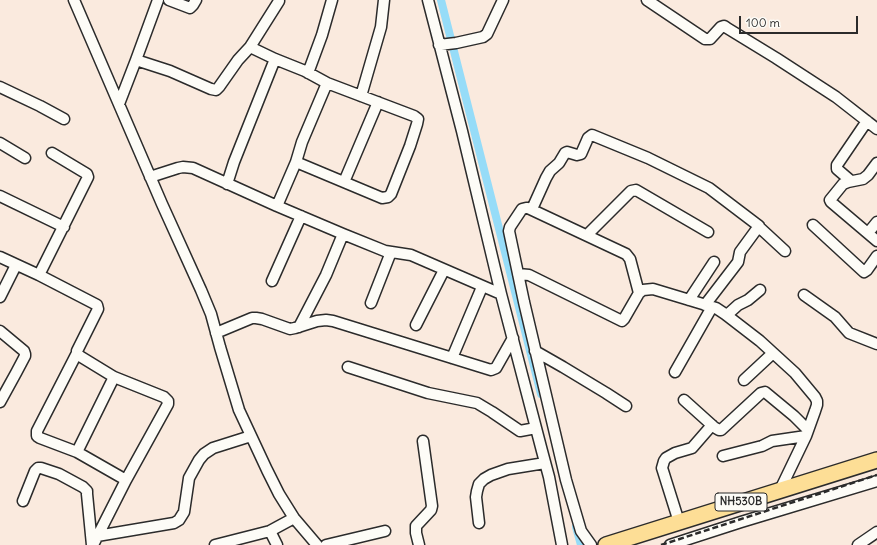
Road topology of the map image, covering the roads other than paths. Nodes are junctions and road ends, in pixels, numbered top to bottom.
1 (74, 0) edge
2 (158, 0) edge
3 (169, 0) edge
4 (196, 0) edge
5 (332, 0) edge
6 (384, 0) edge
7 (428, 0) edge
8 (503, 0) edge
9 (647, 0) edge
10 (279, 1) dead end
11 (441, 45) junction
12 (250, 47) junction
13 (136, 60) junction
14 (275, 60) junction
15 (308, 73) junction
16 (327, 83) junction
17 (0, 87) edge
18 (360, 96) junction
19 (378, 102) junction
20 (119, 104) junction
21 (64, 119) dead end
22 (867, 121) junction
23 (877, 129) edge
24 (0, 143) edge
25 (52, 153) dead end
26 (25, 158) dead end
27 (296, 162) junction
28 (877, 163) edge
29 (150, 177) junction
30 (851, 181) junction
31 (344, 182) junction
32 (227, 184) junction
33 (0, 196) edge
34 (277, 206) junction
35 (532, 209) junction
36 (301, 216) junction
37 (877, 222) edge
38 (813, 225) dead end
39 (64, 227) junction
40 (759, 227) junction
41 (708, 232) dead end
42 (868, 233) junction
43 (343, 234) junction
44 (587, 235) junction
45 (877, 241) edge
46 (785, 251) dead end
47 (391, 252) junction
48 (877, 256) edge
49 (0, 257) edge
50 (714, 262) dead end
51 (16, 265) junction
52 (444, 270) junction
53 (518, 274) junction
54 (39, 276) junction
55 (272, 281) dead end
56 (482, 287) junction
57 (760, 290) dead end
58 (640, 293) junction
59 (501, 294) junction
60 (804, 295) dead end
61 (0, 297) edge
62 (689, 300) junction
63 (371, 303) dead end
64 (709, 306) junction
65 (727, 315) junction
66 (416, 325) dead end
67 (299, 327) junction
68 (0, 331) edge
69 (216, 333) junction
70 (513, 338) junction
71 (877, 344) edge
72 (535, 351) junction
73 (77, 353) junction
74 (773, 353) junction
75 (452, 358) junction
76 (348, 367) dead end
77 (675, 372) dead end
78 (114, 377) junction
79 (744, 380) dead end
80 (3, 391) edge
81 (684, 400) dead end
82 (0, 402) edge
83 (626, 406) dead end
84 (712, 426) junction
85 (536, 428) junction
86 (807, 433) junction
87 (251, 436) junction
88 (424, 441) dead end
89 (77, 452) junction
90 (723, 456) dead end
91 (877, 460) edge
92 (545, 463) junction
93 (126, 480) junction
94 (877, 481) edge
95 (780, 490) junction
96 (23, 501) dead end
97 (294, 518) junction
98 (679, 522) junction
99 (479, 523) dead end
100 (270, 531) junction
101 (384, 531) dead end
102 (877, 532) edge
103 (94, 542) edge
104 (215, 545) edge
105 (277, 545) edge
106 (317, 545) edge
107 (326, 545) edge
108 (419, 545) edge
109 (562, 545) edge
110 (591, 545) edge
111 (606, 545) edge
112 (670, 545) edge
113 (858, 545) edge

1 - 20 street
2 - 13 street
3 - 4 street
5 - 15 street
6 - 18 street
7 - 11 street
8 - 11 street
9 - 22 street
10 - 12 street
11 - 59 street
12 - 13 street
12 - 14 street
13 - 20 street
14 - 15 street
14 - 32 street
15 - 16 street
16 - 18 street
16 - 27 street
17 - 21 street
18 - 19 street
19 - 31 street
19 - 31 street
20 - 29 street
22 - 23 street
22 - 30 street
24 - 26 street
25 - 39 street
27 - 31 street
27 - 34 street
28 - 30 street
29 - 32 street
29 - 69 street
30 - 42 street
32 - 34 street
33 - 39 street
34 - 36 street
35 - 40 street
35 - 44 street
35 - 53 street
36 - 43 street
36 - 55 street
37 - 42 street
38 - 48 street
39 - 54 street
40 - 46 street
40 - 64 street
41 - 44 street
42 - 45 street
43 - 47 street
43 - 67 street
44 - 58 street
47 - 52 street
47 - 63 street
49 - 51 street
50 - 62 street
51 - 54 street
51 - 61 street
52 - 56 street
52 - 66 street
53 - 58 street
53 - 72 street
54 - 73 street
56 - 59 street
56 - 75 street
57 - 65 street
58 - 62 street
59 - 70 street
60 - 71 street
62 - 64 street
64 - 65 street
64 - 77 street
65 - 74 street
67 - 69 street
67 - 75 street
68 - 80 street
69 - 87 street
70 - 75 street
70 - 85 street
72 - 83 street
72 - 110 street
73 - 78 street
73 - 89 street
74 - 79 street
74 - 86 street
76 - 85 street
78 - 89 street
78 - 93 street
80 - 82 street
81 - 84 street
84 - 86 street
84 - 98 street
85 - 92 street
86 - 90 street
86 - 95 street
87 - 97 street
87 - 103 street
88 - 108 street
89 - 93 street
91 - 95 highway, NH530B
92 - 99 street
92 - 109 street
93 - 103 street
94 - 112 street
95 - 98 highway, NH530B
96 - 103 street
97 - 100 street
97 - 106 street
98 - 111 highway, NH530B
100 - 104 street
100 - 105 street
101 - 107 street
102 - 113 street

